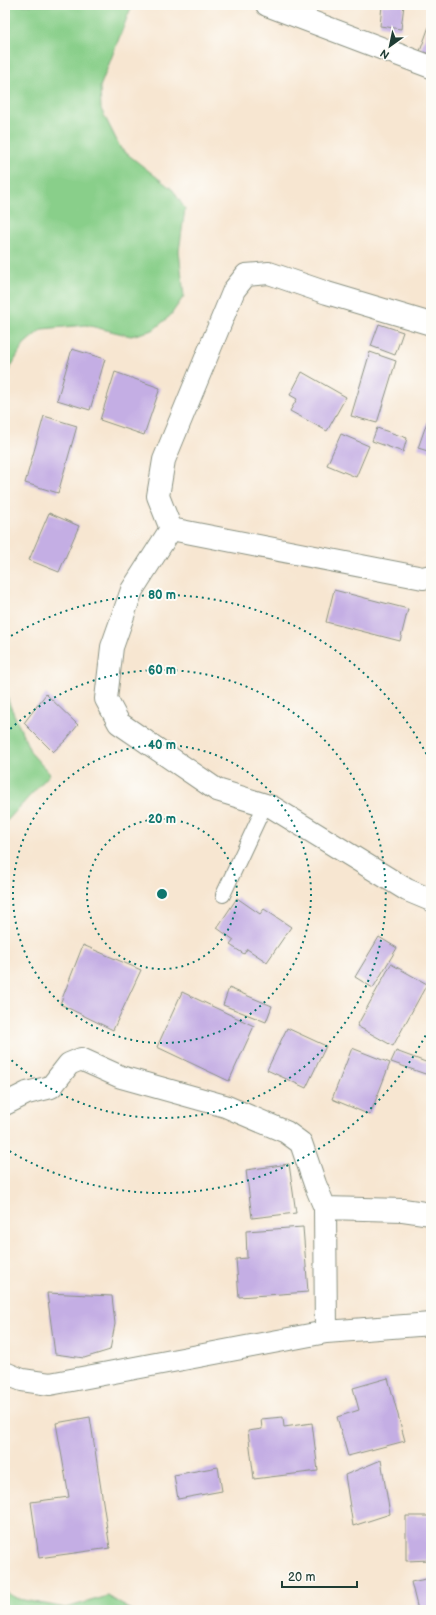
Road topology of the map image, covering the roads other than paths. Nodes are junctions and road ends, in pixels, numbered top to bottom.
1 (267, 5) edge
2 (431, 67) edge
3 (431, 324) edge
4 (171, 529) junction
5 (431, 576) edge
6 (265, 805) junction
7 (223, 895) dead end
8 (431, 900) edge
9 (5, 1104) edge
10 (325, 1208) junction
11 (431, 1214) edge
12 (431, 1324) edge
13 (326, 1332) junction
14 (5, 1373) edge

1 - 2 street
3 - 4 street
4 - 5 street
4 - 6 street
6 - 7 lane
6 - 8 street
9 - 10 street
10 - 11 street
10 - 13 street
12 - 13 street
13 - 14 street

